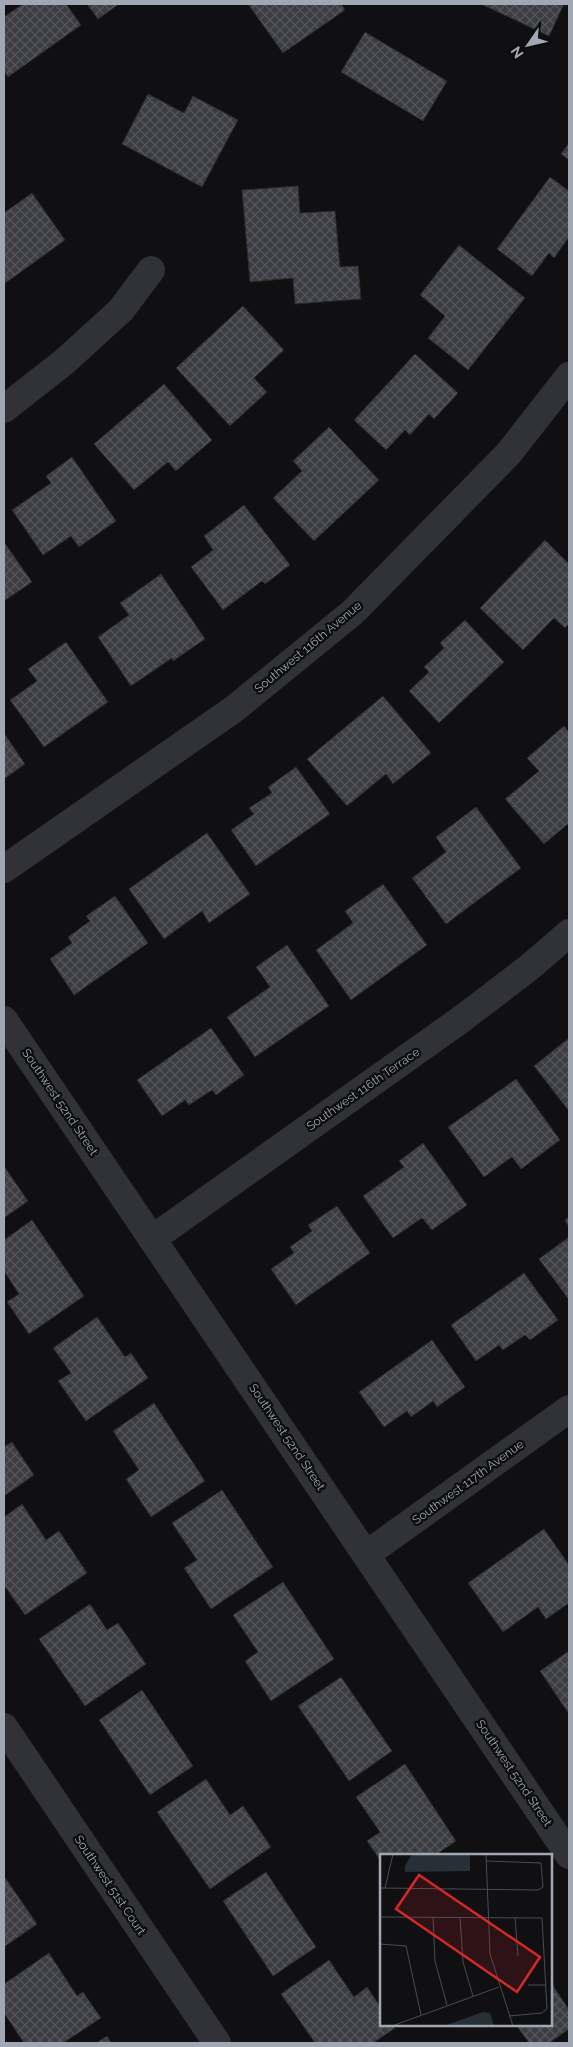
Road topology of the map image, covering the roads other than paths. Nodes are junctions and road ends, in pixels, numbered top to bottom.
1 (151, 270) dead end
2 (569, 376) edge
3 (4, 409) edge
4 (4, 869) edge
5 (569, 933) edge
6 (4, 1020) edge
7 (152, 1239) junction
8 (569, 1409) edge
9 (367, 1554) junction
10 (4, 1727) edge
11 (569, 1855) edge
12 (217, 2043) edge

1 - 3 street
2 - 4 street, Southwest 116th Avenue
5 - 7 street, Southwest 116th Terrace
6 - 7 street, Southwest 52nd Street
7 - 9 street, Southwest 52nd Street
8 - 9 street, Southwest 117th Avenue
9 - 11 street, Southwest 52nd Street
10 - 12 street, Southwest 51st Court

